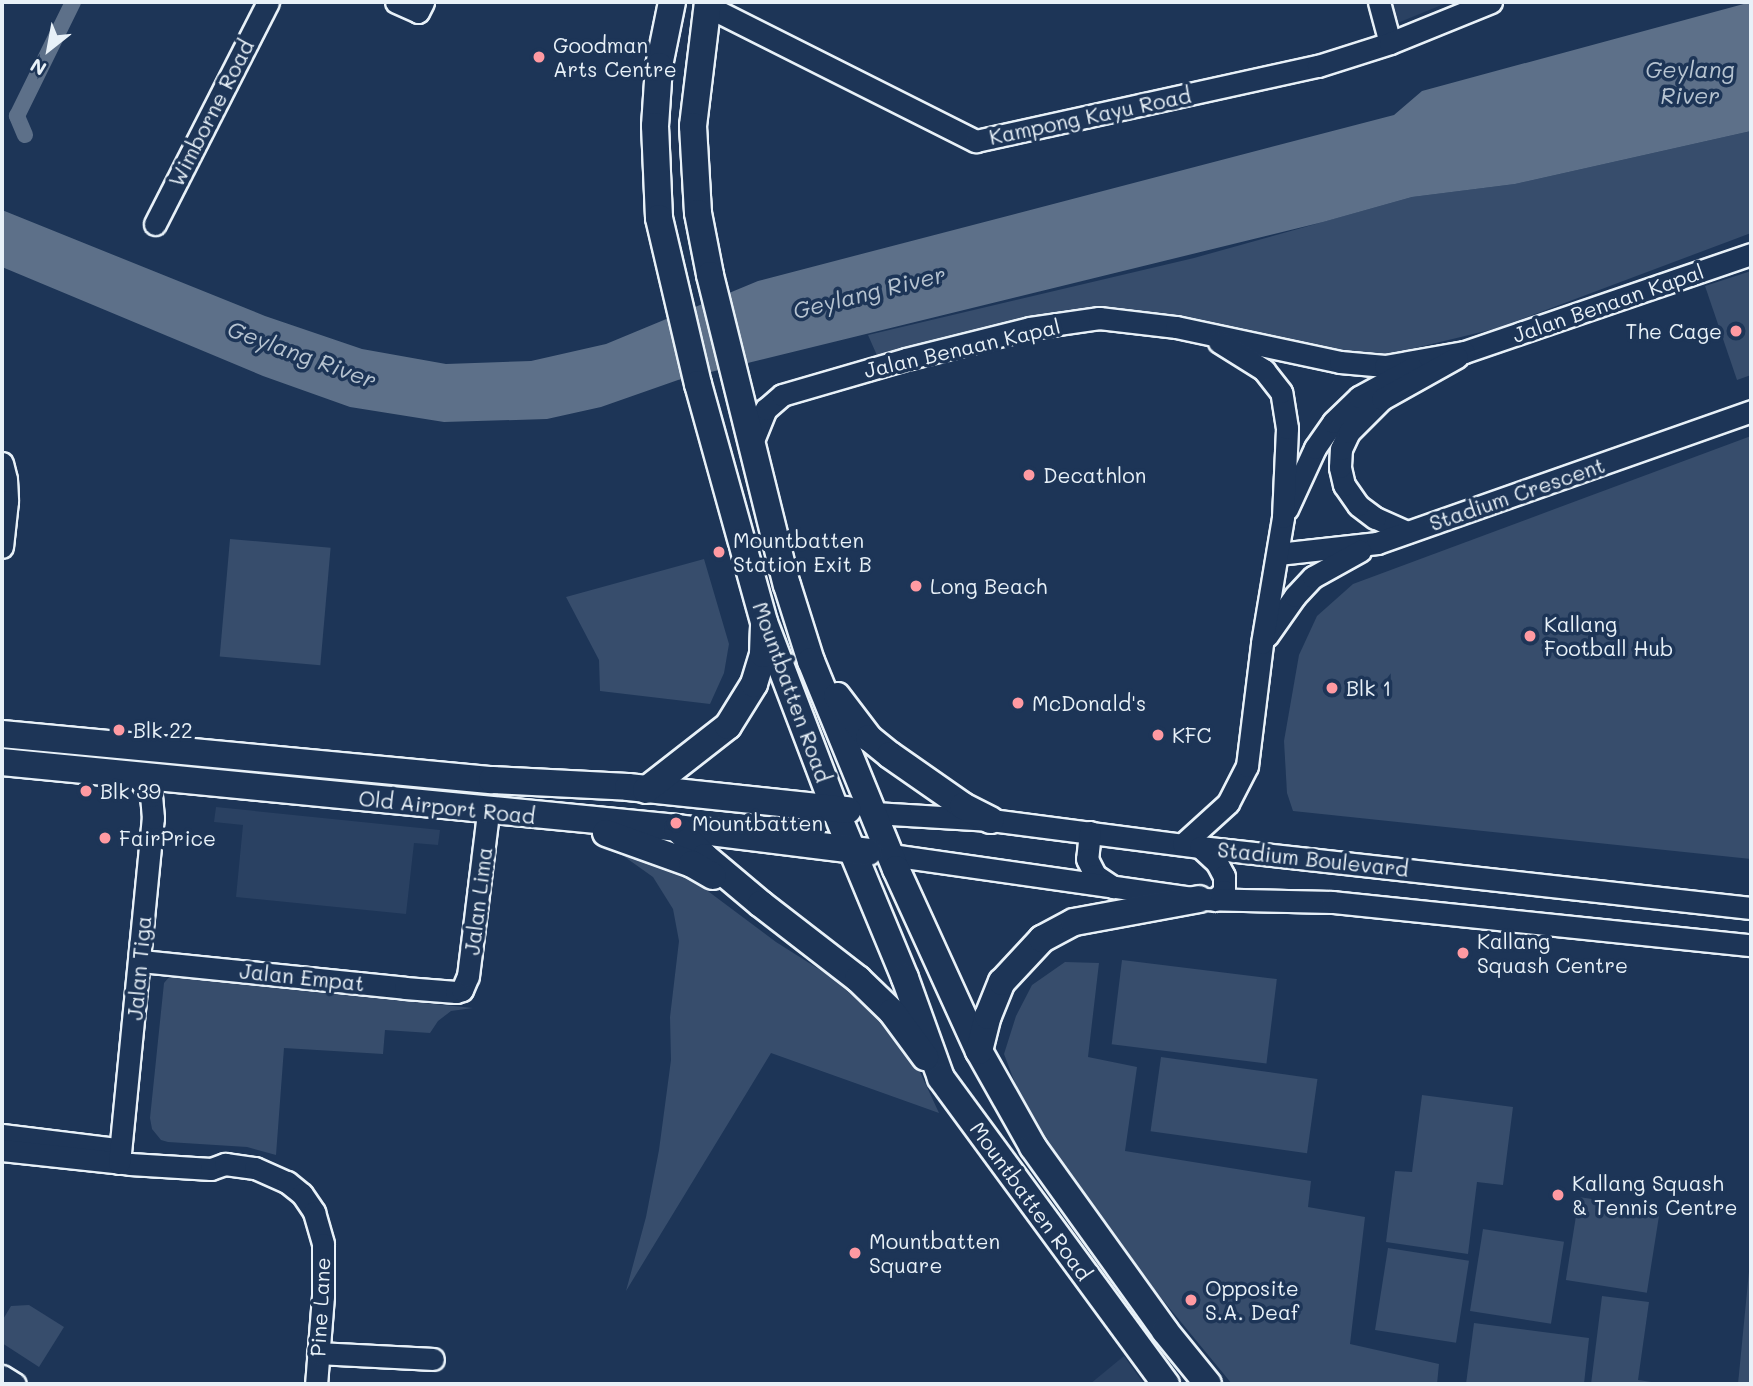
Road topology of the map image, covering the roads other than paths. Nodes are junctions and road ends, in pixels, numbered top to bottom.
1 (268, 2) edge
2 (396, 2) edge
3 (423, 2) edge
4 (672, 2) edge
5 (1379, 2) edge
6 (1491, 2) edge
7 (707, 4) edge
8 (1390, 43) junction
9 (155, 224) dead end
10 (1751, 254) edge
11 (1204, 333) junction
12 (1464, 352) junction
13 (1751, 411) edge
14 (752, 443) junction
15 (2, 463) edge
16 (1283, 517) junction
17 (1407, 532) junction
18 (1377, 543) junction
19 (2, 547) edge
20 (1278, 554) junction
21 (764, 622) junction
22 (1262, 643) junction
23 (811, 661) junction
24 (2, 734) edge
25 (2, 762) edge
26 (137, 776) junction
27 (177, 780) junction
28 (646, 790) junction
29 (835, 809) junction
30 (488, 811) junction
31 (874, 813) junction
32 (569, 819) junction
33 (991, 820) junction
34 (677, 828) junction
35 (1090, 832) junction
36 (1192, 846) junction
37 (854, 849) junction
38 (891, 855) junction
39 (1115, 888) junction
40 (1207, 900) junction
41 (761, 904) junction
42 (1751, 908) edge
43 (1750, 945) edge
44 (147, 961) junction
45 (462, 990) joint
46 (979, 1051) junction
47 (941, 1078) junction
48 (2, 1135) edge
49 (2, 1150) edge
50 (125, 1157) junction
51 (318, 1353) junction
52 (433, 1359) dead end
53 (2, 1376) edge
54 (15, 1384) edge
55 (316, 1384) edge
56 (1166, 1384) edge
57 (1208, 1384) edge

1 - 9 street, Wimborne Road
2 - 3 street
4 - 21 main road, Mountbatten Road
5 - 8 street
6 - 8 street, Kampong Kayu Road
7 - 8 street, Kampong Kayu Road
7 - 14 main road, Mountbatten Road
10 - 12 street, Jalan Benaan Kapal
11 - 12 street, Jalan Benaan Kapal
11 - 14 street, Jalan Benaan Kapal
11 - 16 street, Jalan Benaan Kapal
12 - 16 street, Jalan Benaan Kapal
12 - 17 street
13 - 17 street, Stadium Crescent
14 - 23 main road, Mountbatten Road
15 - 19 street
16 - 20 street, Jalan Benaan Kapal
17 - 18 street, Stadium Crescent
18 - 20 street, Stadium Crescent
18 - 22 street
20 - 22 street, Jalan Benaan Kapal
21 - 28 main road
21 - 29 main road, Mountbatten Road
22 - 36 street
23 - 31 main road, Mountbatten Road
23 - 33 main road
24 - 28 main road, Old Airport Road
25 - 26 main road, Old Airport Road
26 - 27 main road, Old Airport Road
26 - 44 street, Jalan Tiga
27 - 30 main road, Old Airport Road
27 - 44 street, Jalan Tiga
28 - 29 main road, Old Airport Road
29 - 31 main road, Old Airport Road
29 - 37 main road, Mountbatten Road
30 - 32 main road, Old Airport Road
30 - 45 street, Jalan Lima
31 - 33 street, Stadium Boulevard
31 - 38 main road, Mountbatten Road
32 - 34 main road, Old Airport Road
32 - 41 main road
33 - 35 street, Stadium Boulevard
34 - 37 main road, Old Airport Road
34 - 41 main road
35 - 36 street, Stadium Boulevard
35 - 39 street
36 - 40 street
36 - 42 street, Stadium Boulevard
37 - 38 main road, Old Airport Road
37 - 47 main road, Mountbatten Road
38 - 39 street, Stadium Boulevard
38 - 46 main road, Mountbatten Road
39 - 40 street, Stadium Boulevard
40 - 43 street, Stadium Boulevard
40 - 46 main road
41 - 47 main road
44 - 45 street, Jalan Empat
44 - 50 street, Jalan Tiga
46 - 57 main road, Mountbatten Road
47 - 56 main road, Mountbatten Road
48 - 50 street, Pine Lane
49 - 50 street, Pine Lane
50 - 51 street, Pine Lane
51 - 52 street
51 - 55 street, Pine Lane
53 - 54 street

